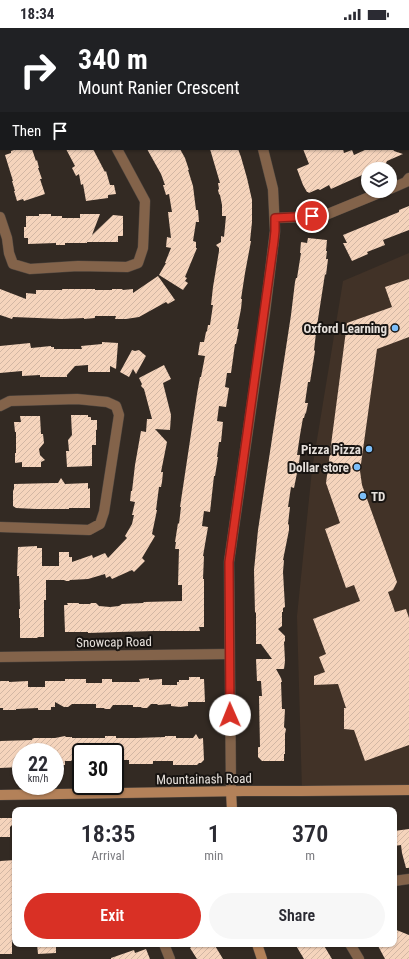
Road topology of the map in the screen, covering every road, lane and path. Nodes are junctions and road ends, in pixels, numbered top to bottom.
1 (118, 150) edge
2 (263, 150) edge
3 (409, 178) edge
4 (397, 185) edge
5 (367, 198) edge
6 (0, 217) edge
7 (275, 218) junction
8 (0, 406) edge
9 (0, 527) edge
10 (229, 654) junction
11 (0, 657) edge
12 (409, 790) edge
13 (231, 791) junction
14 (0, 795) edge
15 (232, 807) edge
16 (409, 879) edge
17 (397, 881) edge
18 (165, 947) edge
19 (258, 947) edge
20 (352, 947) edge
21 (170, 959) edge
22 (262, 959) edge
23 (359, 959) edge

1 - 6 street
2 - 7 street
3 - 4 street
5 - 7 street
7 - 10 street
8 - 9 street
10 - 11 street, Snowcap Road
10 - 13 street
12 - 13 street, Mountainash Road
13 - 14 street, Mountainash Road
13 - 15 street
16 - 17 street
18 - 21 street
19 - 22 street
20 - 23 street

